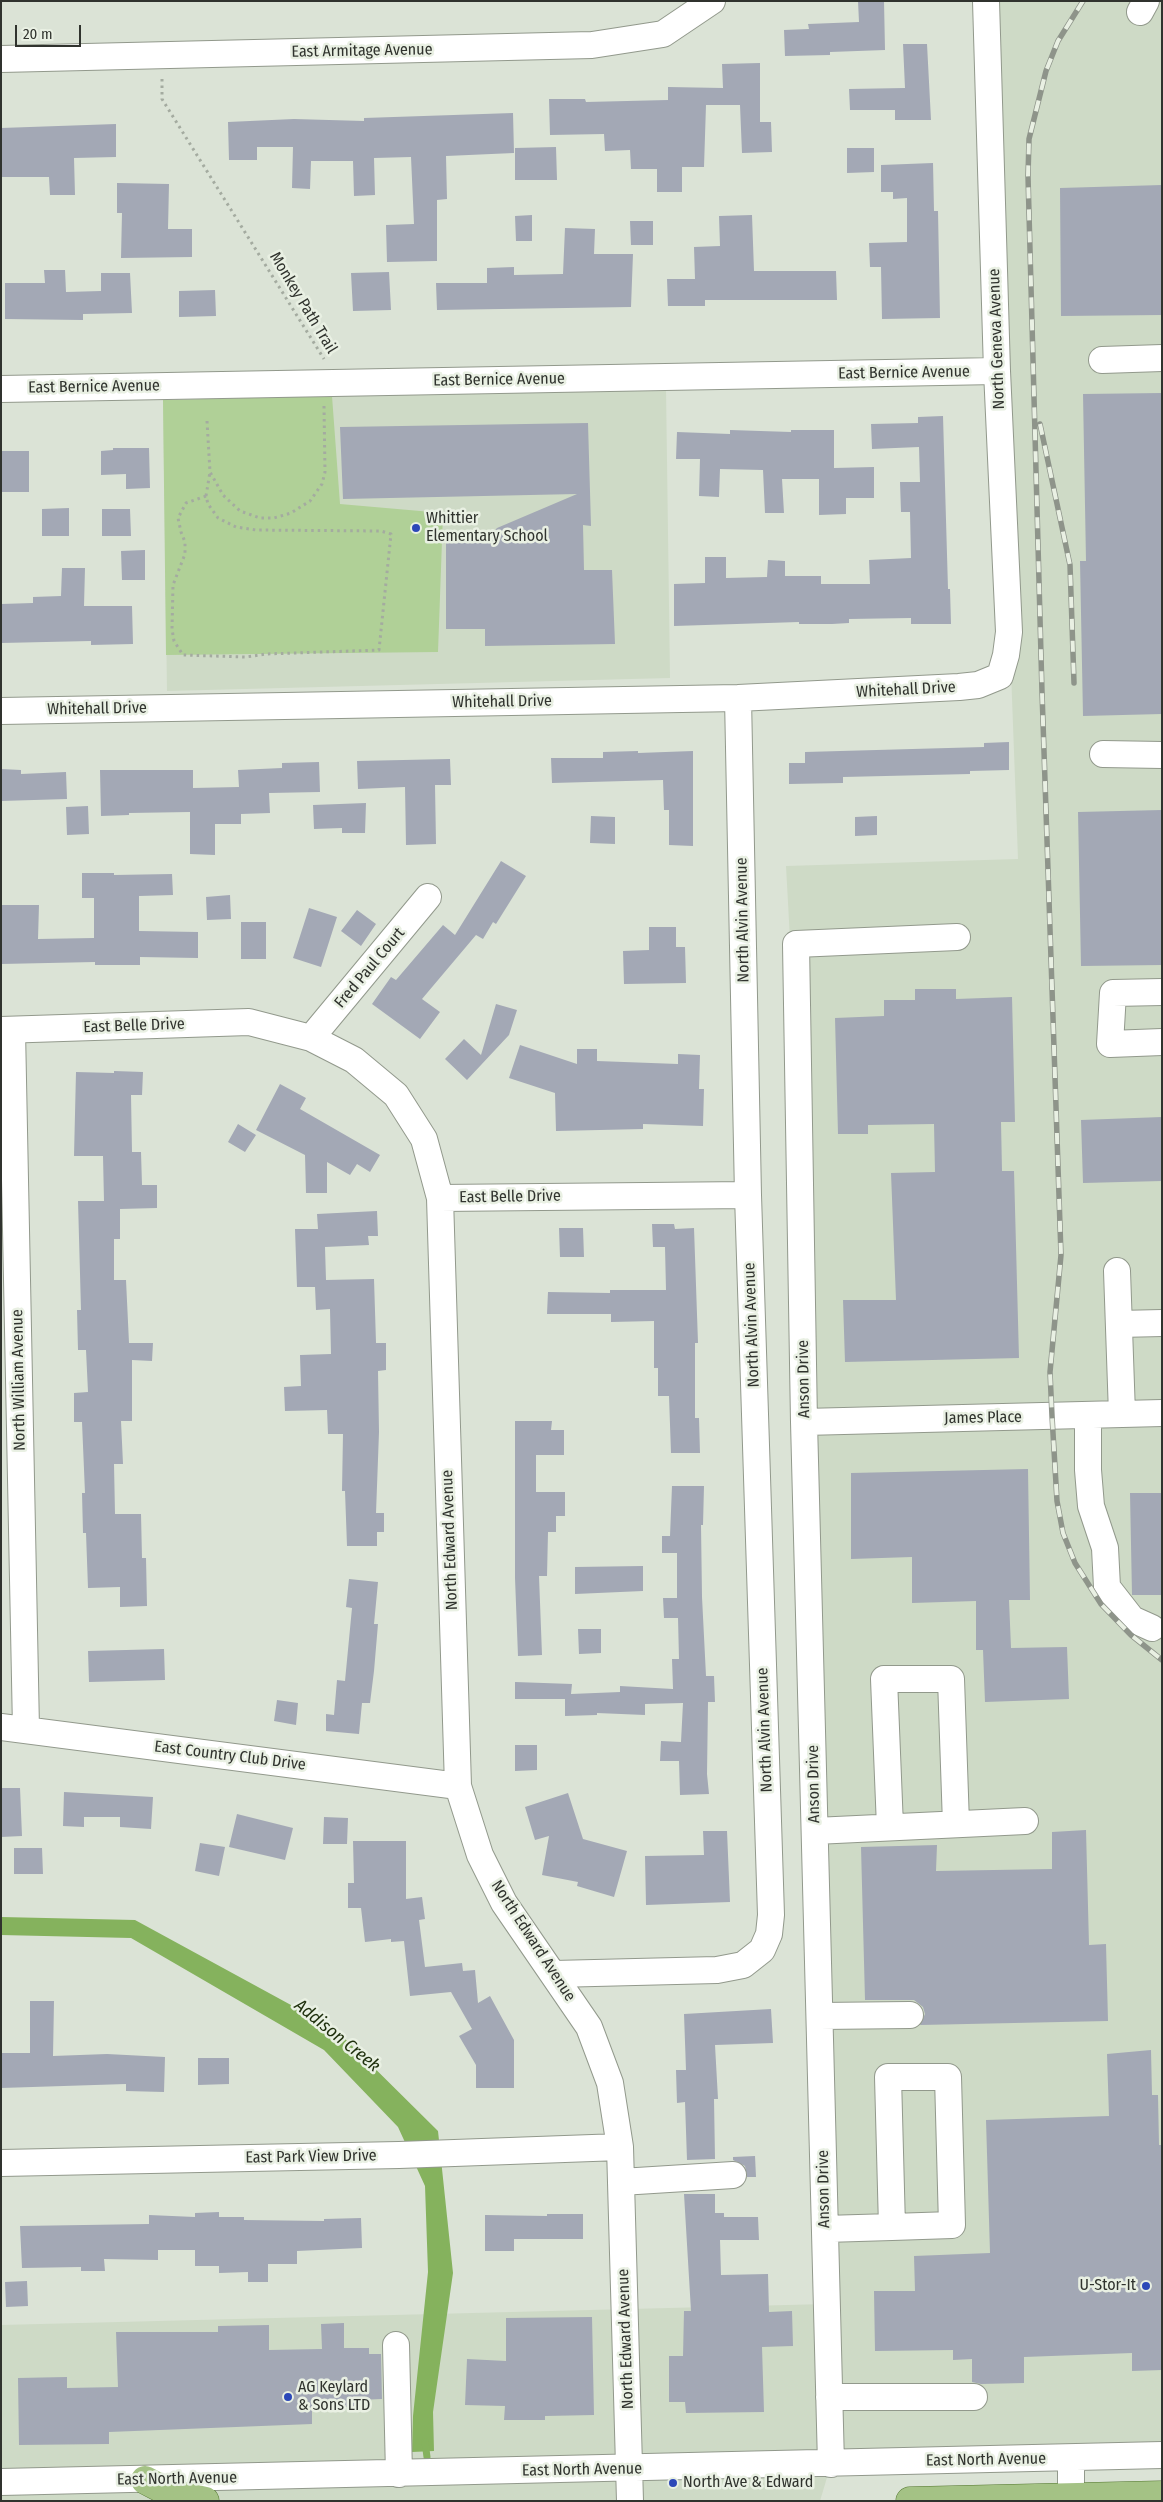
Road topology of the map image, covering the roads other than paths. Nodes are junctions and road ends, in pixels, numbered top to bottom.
1 (712, 1) edge
2 (986, 1) edge
3 (1, 60) edge
4 (1162, 358) edge
5 (1102, 360) dead end
6 (997, 371) junction
7 (1, 389) edge
8 (1000, 676) joint
9 (738, 698) junction
10 (1, 711) edge
11 (1103, 754) dead end
12 (1162, 755) edge
13 (428, 897) dead end
14 (957, 937) dead end
15 (1162, 992) edge
16 (6, 1030) edge
17 (311, 1038) junction
18 (1162, 1042) edge
19 (748, 1194) junction
20 (440, 1198) junction
21 (1118, 1271) dead end
22 (1162, 1323) edge
23 (1119, 1324) junction
24 (1162, 1413) edge
25 (1122, 1414) junction
26 (1088, 1415) junction
27 (804, 1422) junction
28 (1152, 1628) dead end
29 (14, 1728) edge
30 (458, 1786) junction
31 (1025, 1821) dead end
32 (956, 1824) junction
33 (890, 1827) junction
34 (815, 1831) junction
35 (554, 1974) junction
36 (910, 2015) dead end
37 (820, 2016) junction
38 (620, 2147) junction
39 (1, 2163) edge
40 (733, 2175) dead end
41 (621, 2182) junction
42 (892, 2227) junction
43 (825, 2229) junction
44 (396, 2345) dead end
45 (974, 2397) dead end
46 (829, 2398) junction
47 (1162, 2455) edge
48 (1071, 2458) junction
49 (831, 2464) junction
50 (630, 2469) junction
51 (399, 2474) junction
52 (145, 2480) junction
53 (1, 2482) edge
54 (1162, 2495) edge
55 (1071, 2499) edge
56 (204, 2501) edge
57 (630, 2501) edge
58 (910, 2501) edge

1 - 3 street, East Armitage Avenue
2 - 6 street, North Geneva Avenue
4 - 5 street
6 - 7 street, East Bernice Avenue
6 - 8 street, North Geneva Avenue
8 - 9 street, Whitehall Drive
9 - 10 street, Whitehall Drive
9 - 19 street, North Alvin Avenue
11 - 12 street
13 - 17 street, Fred Paul Court
14 - 27 street, Anson Drive
15 - 18 street
16 - 17 street, East Belle Drive
16 - 29 street, North William Avenue
17 - 20 street, East Belle Drive
19 - 20 street, East Belle Drive
19 - 35 street, North Alvin Avenue
20 - 30 street, North Edward Avenue
21 - 23 street
22 - 23 street
23 - 25 street
24 - 25 street, James Place
25 - 26 street, James Place
26 - 27 street, James Place
26 - 28 street
27 - 34 street, Anson Drive
29 - 30 street, East Country Club Drive
30 - 35 street, North Edward Avenue
31 - 32 street
32 - 33 street
32 - 33 street
33 - 34 street
34 - 37 street, Anson Drive
35 - 38 street, North Edward Avenue
36 - 37 street
37 - 43 street, Anson Drive
38 - 39 street, East Park View Drive
38 - 41 street, North Edward Avenue
40 - 41 street
41 - 50 street, North Edward Avenue
42 - 42 street
42 - 43 street
43 - 46 street, Anson Drive
44 - 51 street
45 - 46 street
46 - 49 street, Anson Drive
47 - 48 street, East North Avenue
48 - 49 street, East North Avenue
48 - 55 street
49 - 50 street, East North Avenue
50 - 51 street, East North Avenue
50 - 57 street, North Edward Avenue
51 - 52 street, East North Avenue
52 - 53 street, East North Avenue
52 - 56 main road
54 - 55 main road
55 - 58 main road

